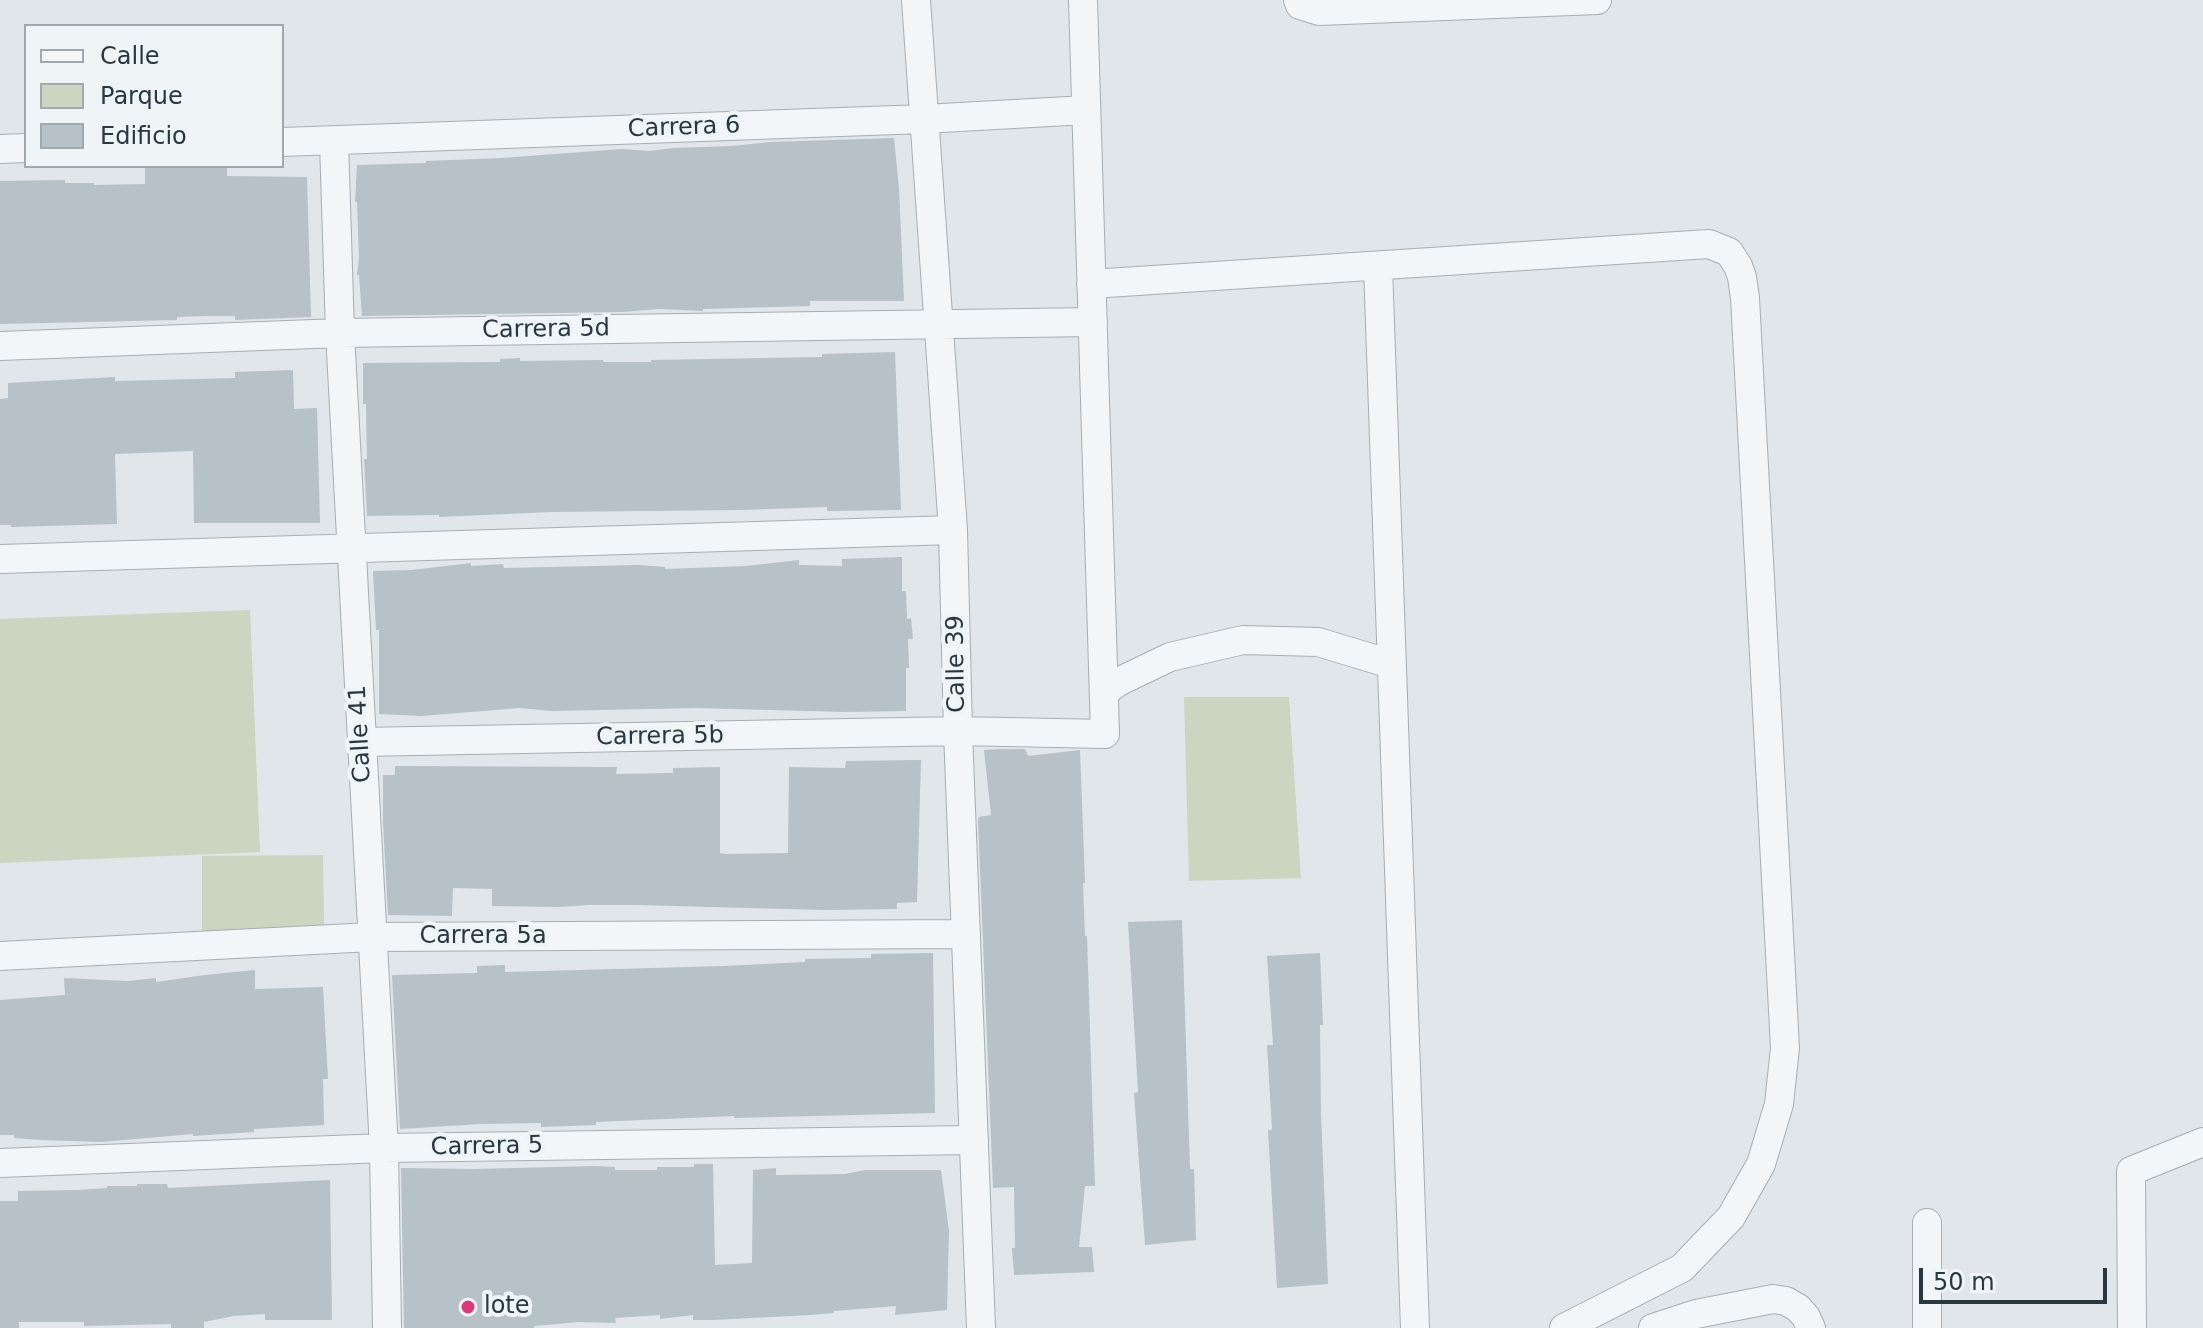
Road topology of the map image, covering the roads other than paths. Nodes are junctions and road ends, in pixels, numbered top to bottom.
1 (916, 0) edge
2 (1083, 0) edge
3 (1298, 0) edge
4 (1597, 0) edge
5 (1086, 110) junction
6 (924, 119) junction
7 (334, 141) junction
8 (284, 142) edge
9 (24, 148) edge
10 (0, 149) edge
11 (1378, 266) junction
12 (1091, 284) junction
13 (1093, 322) junction
14 (939, 324) junction
15 (340, 333) junction
16 (0, 346) edge
17 (953, 530) junction
18 (351, 548) junction
19 (0, 559) edge
20 (1391, 664) junction
21 (1104, 692) junction
22 (958, 731) junction
23 (361, 742) junction
24 (966, 934) junction
25 (372, 937) junction
26 (0, 956) edge
27 (974, 1140) junction
28 (2203, 1142) edge
29 (384, 1148) junction
30 (0, 1163) edge
31 (1927, 1223) dead end
32 (387, 1328) edge
33 (981, 1328) edge
34 (1415, 1328) edge
35 (1564, 1328) edge
36 (1653, 1328) edge
37 (1811, 1328) edge
38 (1927, 1328) edge
39 (2132, 1328) edge

1 - 6 street, Calle 39
2 - 5 street
3 - 4 street
5 - 6 street, Carrera 6
5 - 12 street
6 - 7 street, Carrera 6
6 - 14 street, Calle 39
7 - 8 street, Carrera 6
7 - 15 street, Calle 41
9 - 10 street
11 - 12 street
11 - 20 street
11 - 35 street
12 - 13 street
13 - 14 street, Carrera 5d
13 - 21 street
14 - 15 street, Carrera 5d
14 - 17 street, Calle 39
15 - 16 street, Carrera 5d
15 - 18 street, Calle 41
17 - 18 street
17 - 22 street, Calle 39
18 - 19 street
18 - 23 street, Calle 41
20 - 21 street
20 - 34 street
21 - 22 street, Carrera 5b
22 - 23 street, Carrera 5b
22 - 24 street, Calle 39
23 - 25 street, Calle 41
24 - 25 street, Carrera 5a
24 - 27 street, Calle 39
25 - 26 street, Carrera 5a
25 - 29 street, Calle 41
27 - 29 street, Carrera 5
27 - 33 street, Calle 39
28 - 39 street
29 - 30 street, Carrera 5
29 - 32 street, Calle 41
31 - 38 street
36 - 37 street

